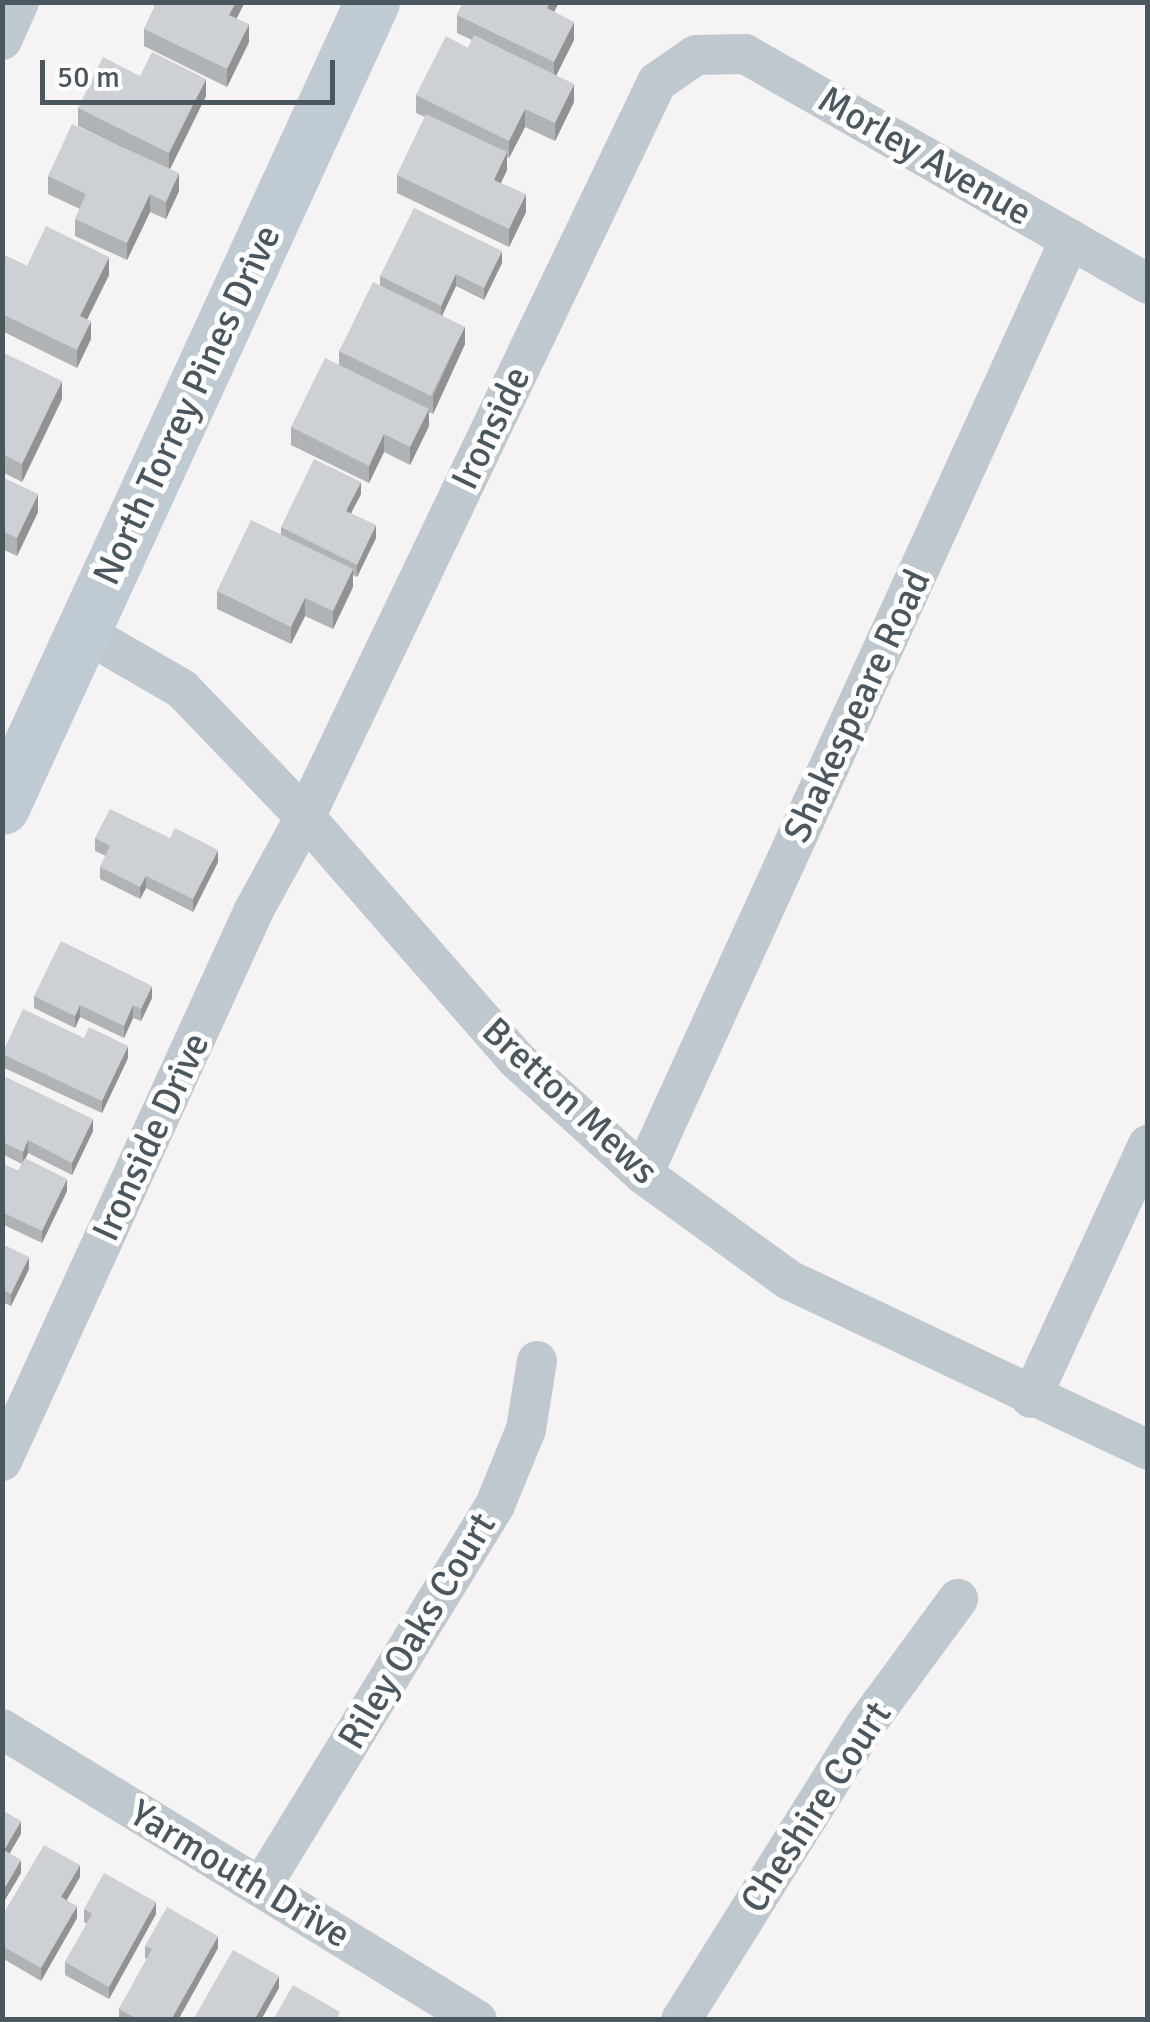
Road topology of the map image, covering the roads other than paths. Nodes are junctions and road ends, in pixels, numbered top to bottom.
1 (20, 2) edge
2 (372, 2) edge
3 (2, 40) edge
4 (696, 55) joint
5 (1070, 238) junction
6 (1148, 284) edge
7 (82, 631) junction
8 (2, 807) edge
9 (305, 817) junction
10 (1148, 1145) edge
11 (643, 1174) junction
12 (537, 1361) dead end
13 (1031, 1398) junction
14 (1148, 1450) edge
15 (2, 1461) edge
16 (958, 1599) dead end
17 (2, 1729) edge
18 (261, 1887) junction
19 (477, 2020) edge
20 (681, 2020) edge

1 - 3 street
2 - 7 main road, North Torrey Pines Drive
4 - 5 street, Morley Avenue
4 - 9 street, Ironside
5 - 6 street, Morley Avenue
5 - 11 street, Shakespeare Road
7 - 8 main road, North Torrey Pines Drive
7 - 9 street, Bretton Mews
9 - 11 street, Bretton Mews
9 - 15 street, Ironside Drive
10 - 13 street
11 - 13 street, Bretton Mews
12 - 18 street, Riley Oaks Court
13 - 14 street, Bretton Mews
16 - 20 street, Cheshire Court
17 - 18 street, Yarmouth Drive
18 - 19 street, Yarmouth Drive

